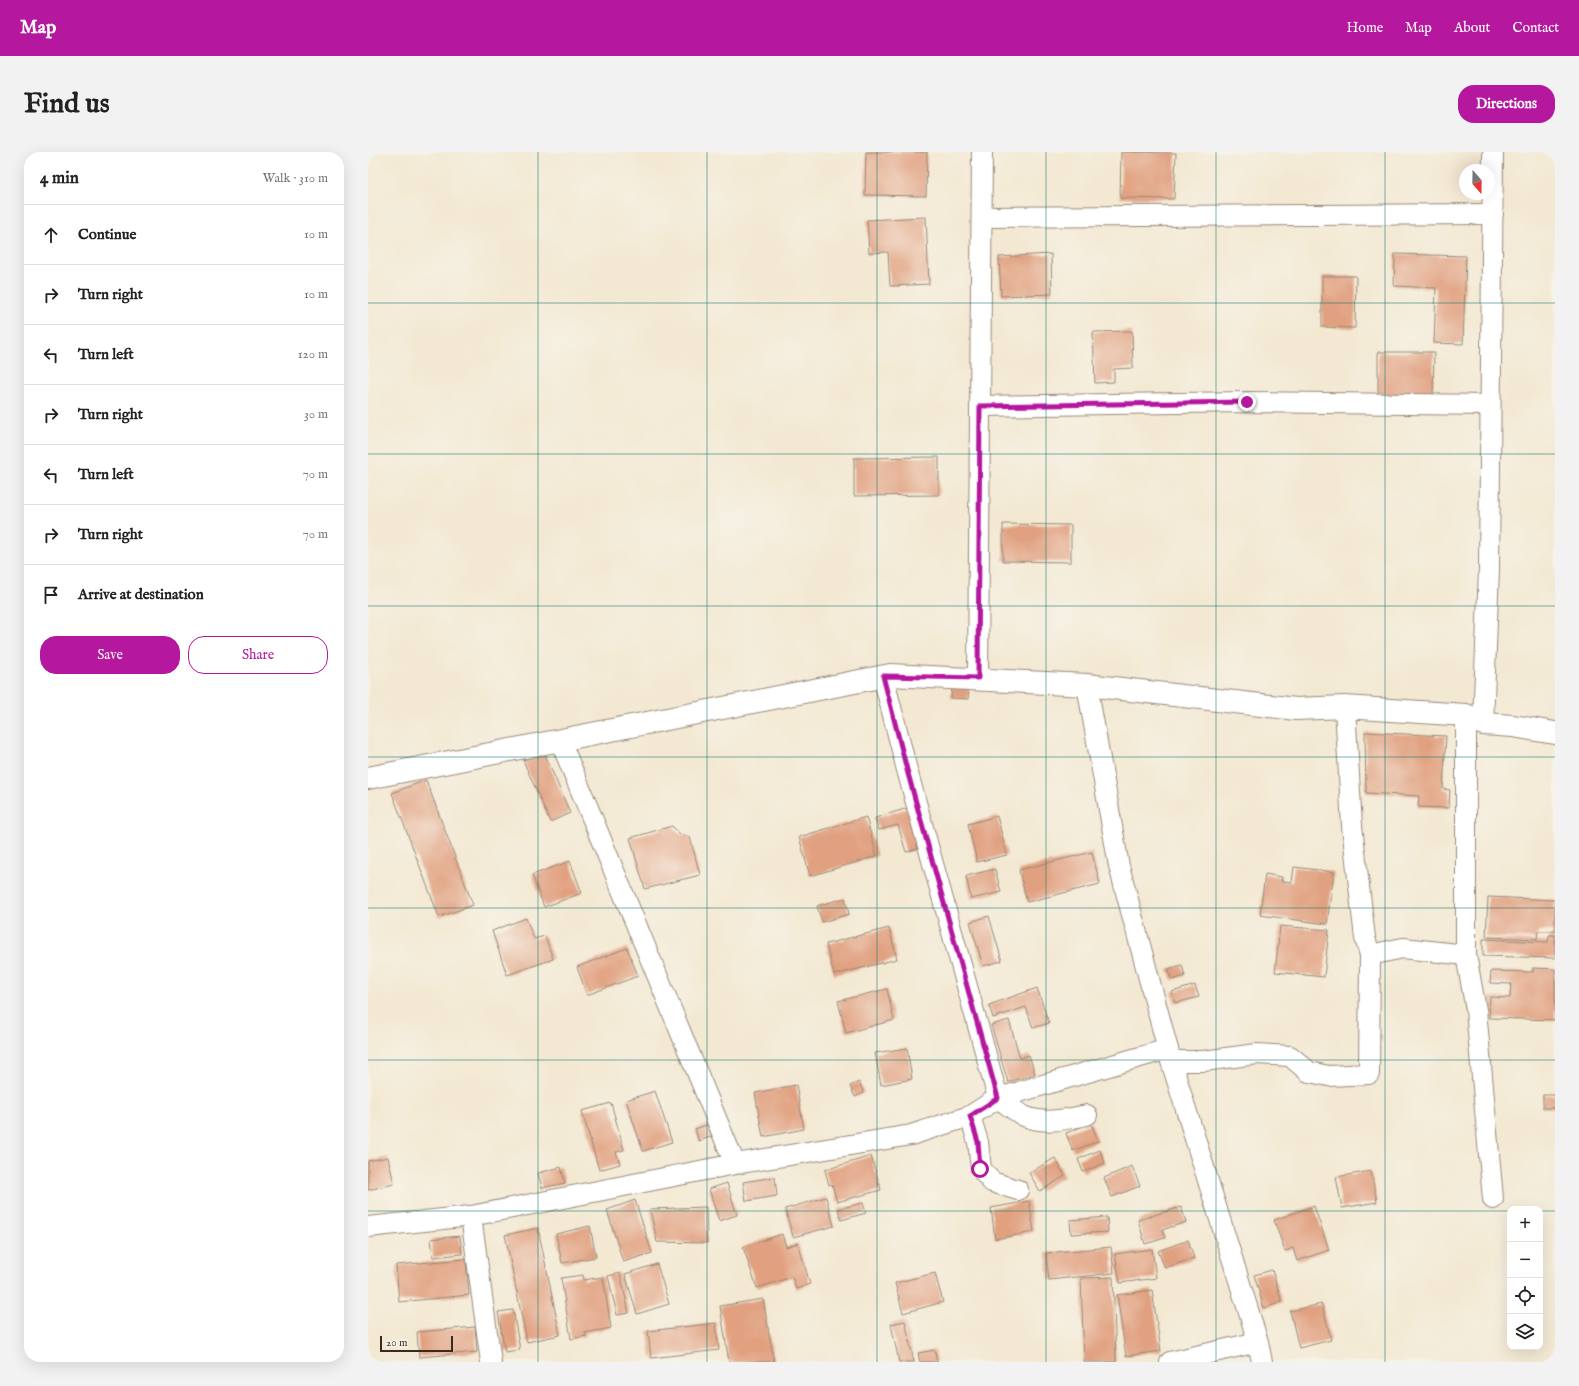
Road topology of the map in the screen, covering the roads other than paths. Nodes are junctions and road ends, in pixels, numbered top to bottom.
1 (982, 152) edge
2 (1493, 152) edge
3 (1493, 214) junction
4 (982, 217) junction
5 (1490, 405) junction
6 (980, 406) junction
7 (883, 676) junction
8 (978, 678) junction
9 (1087, 685) junction
10 (1345, 707) junction
11 (1474, 720) junction
12 (1555, 733) edge
13 (560, 740) junction
14 (368, 778) edge
15 (1370, 955) junction
16 (1466, 955) junction
17 (1169, 1055) junction
18 (998, 1098) junction
19 (1087, 1115) dead end
20 (970, 1116) junction
21 (735, 1164) junction
22 (1018, 1190) dead end
23 (1493, 1199) dead end
24 (471, 1216) junction
25 (368, 1227) edge
26 (1258, 1342) junction
27 (491, 1362) edge
28 (1170, 1362) edge
29 (1262, 1362) edge

1 - 4 street
2 - 3 street
3 - 4 street
3 - 5 street
4 - 6 street
5 - 6 street
5 - 11 street
6 - 8 street
7 - 8 street
7 - 13 street
7 - 18 street
8 - 9 street
9 - 10 street
9 - 17 street
10 - 11 street
10 - 15 street
11 - 12 street
11 - 16 street
13 - 14 street
13 - 21 street
15 - 16 street
15 - 17 street
16 - 23 street
17 - 18 street
17 - 26 street
18 - 19 street
18 - 20 street
20 - 21 street
20 - 22 street
21 - 24 street
24 - 25 street
24 - 27 street
26 - 28 street
26 - 29 street

